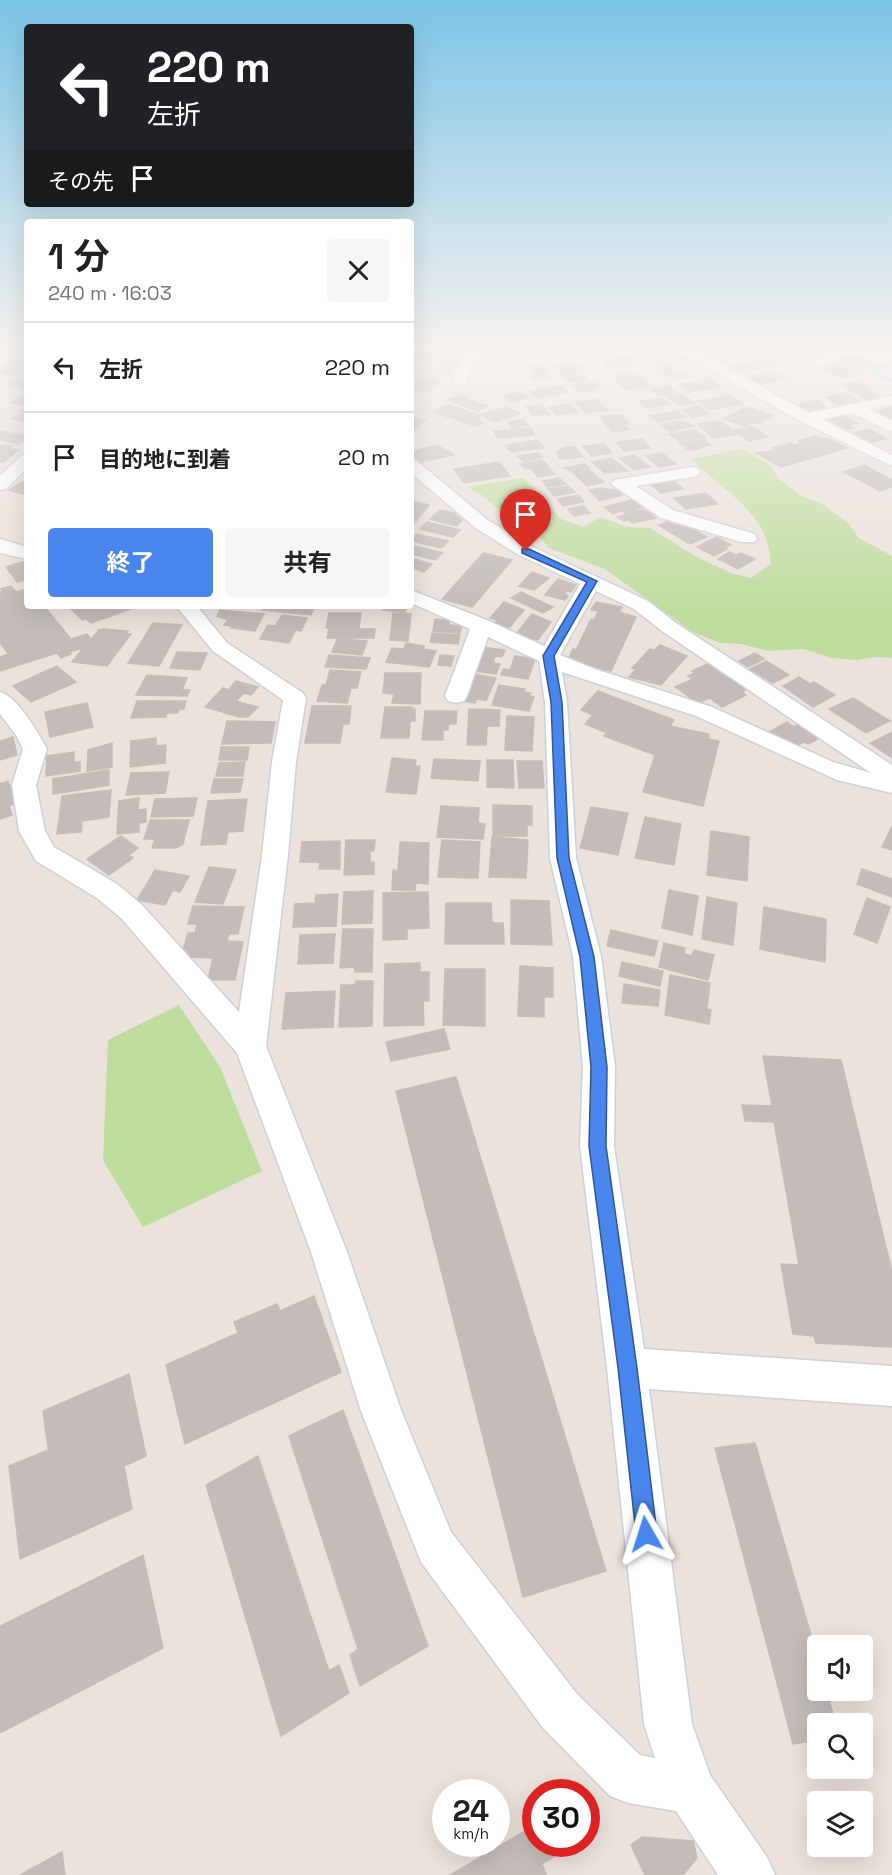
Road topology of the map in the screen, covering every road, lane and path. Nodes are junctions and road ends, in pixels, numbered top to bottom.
1 (838, 434) edge
2 (892, 461) edge
3 (24, 462) edge
4 (414, 468) edge
5 (692, 472) dead end
6 (0, 485) edge
7 (748, 538) dead end
8 (0, 545) edge
9 (24, 552) edge
10 (592, 581) junction
11 (414, 597) edge
12 (188, 609) edge
13 (482, 626) junction
14 (549, 656) junction
15 (456, 696) dead end
16 (0, 699) edge
17 (892, 776) edge
18 (892, 784) edge
19 (250, 1046) junction
20 (627, 1368) junction
21 (892, 1386) edge
22 (690, 1789) junction
23 (749, 1875) edge

1 - 2 street
3 - 6 street
4 - 10 street
5 - 7 street
8 - 9 street
10 - 14 street
10 - 17 street
11 - 13 street
12 - 19 street
13 - 14 street
13 - 15 street
14 - 18 street
14 - 20 street
16 - 19 street
19 - 22 street
20 - 21 street
20 - 22 street
22 - 23 street

